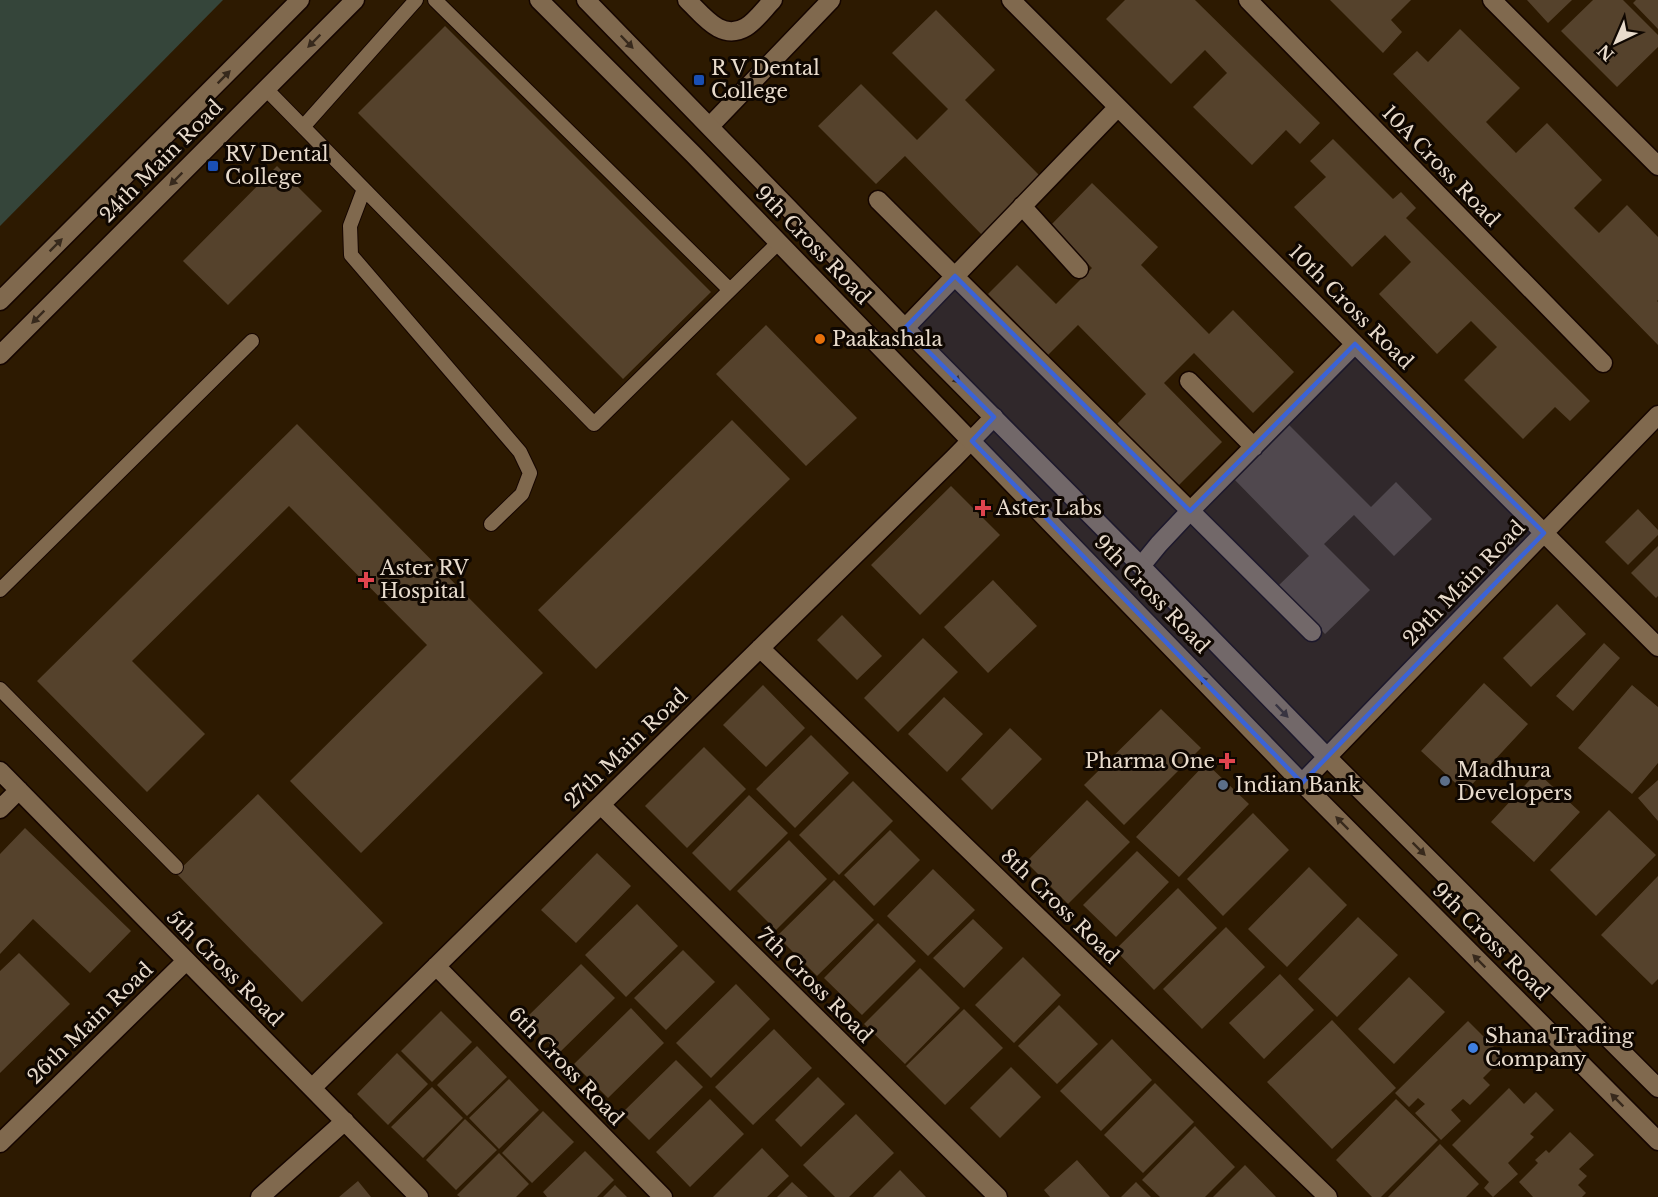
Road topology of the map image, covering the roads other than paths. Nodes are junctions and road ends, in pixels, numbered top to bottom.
1 (300, 0) edge
2 (355, 0) edge
3 (416, 0) edge
4 (435, 0) edge
5 (539, 0) edge
6 (586, 0) edge
7 (687, 0) edge
8 (773, 0) edge
9 (831, 0) edge
10 (1011, 0) edge
11 (1248, 0) edge
12 (1492, 0) edge
13 (266, 89) junction
14 (1118, 107) junction
15 (710, 126) junction
16 (303, 127) junction
17 (1658, 166) edge
18 (364, 189) junction
19 (878, 200) dead end
20 (1022, 206) junction
21 (779, 242) junction
22 (1079, 269) dead end
23 (956, 276) junction
24 (730, 290) junction
25 (1, 297) edge
26 (905, 328) junction
27 (252, 341) dead end
28 (1355, 344) junction
29 (0, 355) edge
30 (1603, 363) dead end
31 (1189, 381) dead end
32 (1658, 415) edge
33 (994, 417) junction
34 (972, 441) junction
35 (1254, 447) junction
36 (1190, 511) junction
37 (490, 524) dead end
38 (1544, 533) junction
39 (1141, 566) junction
40 (0, 590) edge
41 (1312, 632) dead end
42 (1658, 647) edge
43 (760, 648) junction
44 (0, 690) edge
45 (1327, 757) junction
46 (0, 771) edge
47 (1302, 783) junction
48 (19, 790) junction
49 (601, 805) junction
50 (0, 809) edge
51 (176, 867) dead end
52 (186, 961) junction
53 (436, 966) junction
54 (312, 1088) junction
55 (1658, 1088) edge
56 (345, 1121) junction
57 (1658, 1142) edge
58 (0, 1143) edge
59 (260, 1197) edge
60 (419, 1197) edge
61 (663, 1197) edge
62 (998, 1197) edge
63 (1328, 1197) edge

25 -> 1 street, 24th Main Road
2 -> 13 street, 24th Main Road
3 - 16 lane
4 - 24 lane
5 - 21 street, 9th Cross Road
6 -> 15 street, 9th Cross Road
7 - 8 street
9 - 15 street
10 - 14 street, 10th Cross Road
11 - 30 street, 10A Cross Road
12 - 17 street
13 - 16 lane
13 -> 29 street, 24th Main Road
14 - 20 street
14 - 28 street, 10th Cross Road
15 - 26 street, 9th Cross Road
16 - 18 lane
18 - 24 lane
18 - 37 lane
19 - 23 street
20 - 22 street
20 - 23 street
21 - 24 lane
21 - 34 street, 9th Cross Road
23 - 26 street
23 - 36 street
26 -> 33 street, 9th Cross Road
27 - 40 lane
28 - 35 street
28 - 38 street, 10th Cross Road
31 - 35 street
32 - 38 street, 29th Main Road
33 - 34 street, 27th Main Road
33 - 39 street, 9th Cross Road
34 - 43 street, 27th Main Road
47 -> 34 street, 9th Cross Road
35 - 36 street
36 - 39 street
36 - 41 street
38 - 42 street, 10th Cross Road
38 - 45 street, 29th Main Road
39 -> 45 street, 9th Cross Road
43 - 49 street, 27th Main Road
43 - 63 street, 8th Cross Road
44 - 51 lane
45 - 47 street, 29th Main Road
45 -> 55 street, 9th Cross Road
46 - 48 street, 5th Cross Road
57 -> 47 street, 9th Cross Road
48 - 50 street
48 - 52 street, 5th Cross Road
49 - 53 street, 27th Main Road
49 - 62 street, 7th Cross Road
52 - 54 street, 5th Cross Road
52 - 58 street, 26th Main Road
53 - 54 street, 27th Main Road
53 - 61 street, 6th Cross Road
54 - 56 street, 5th Cross Road
56 - 59 street
56 - 60 street, 5th Cross Road

